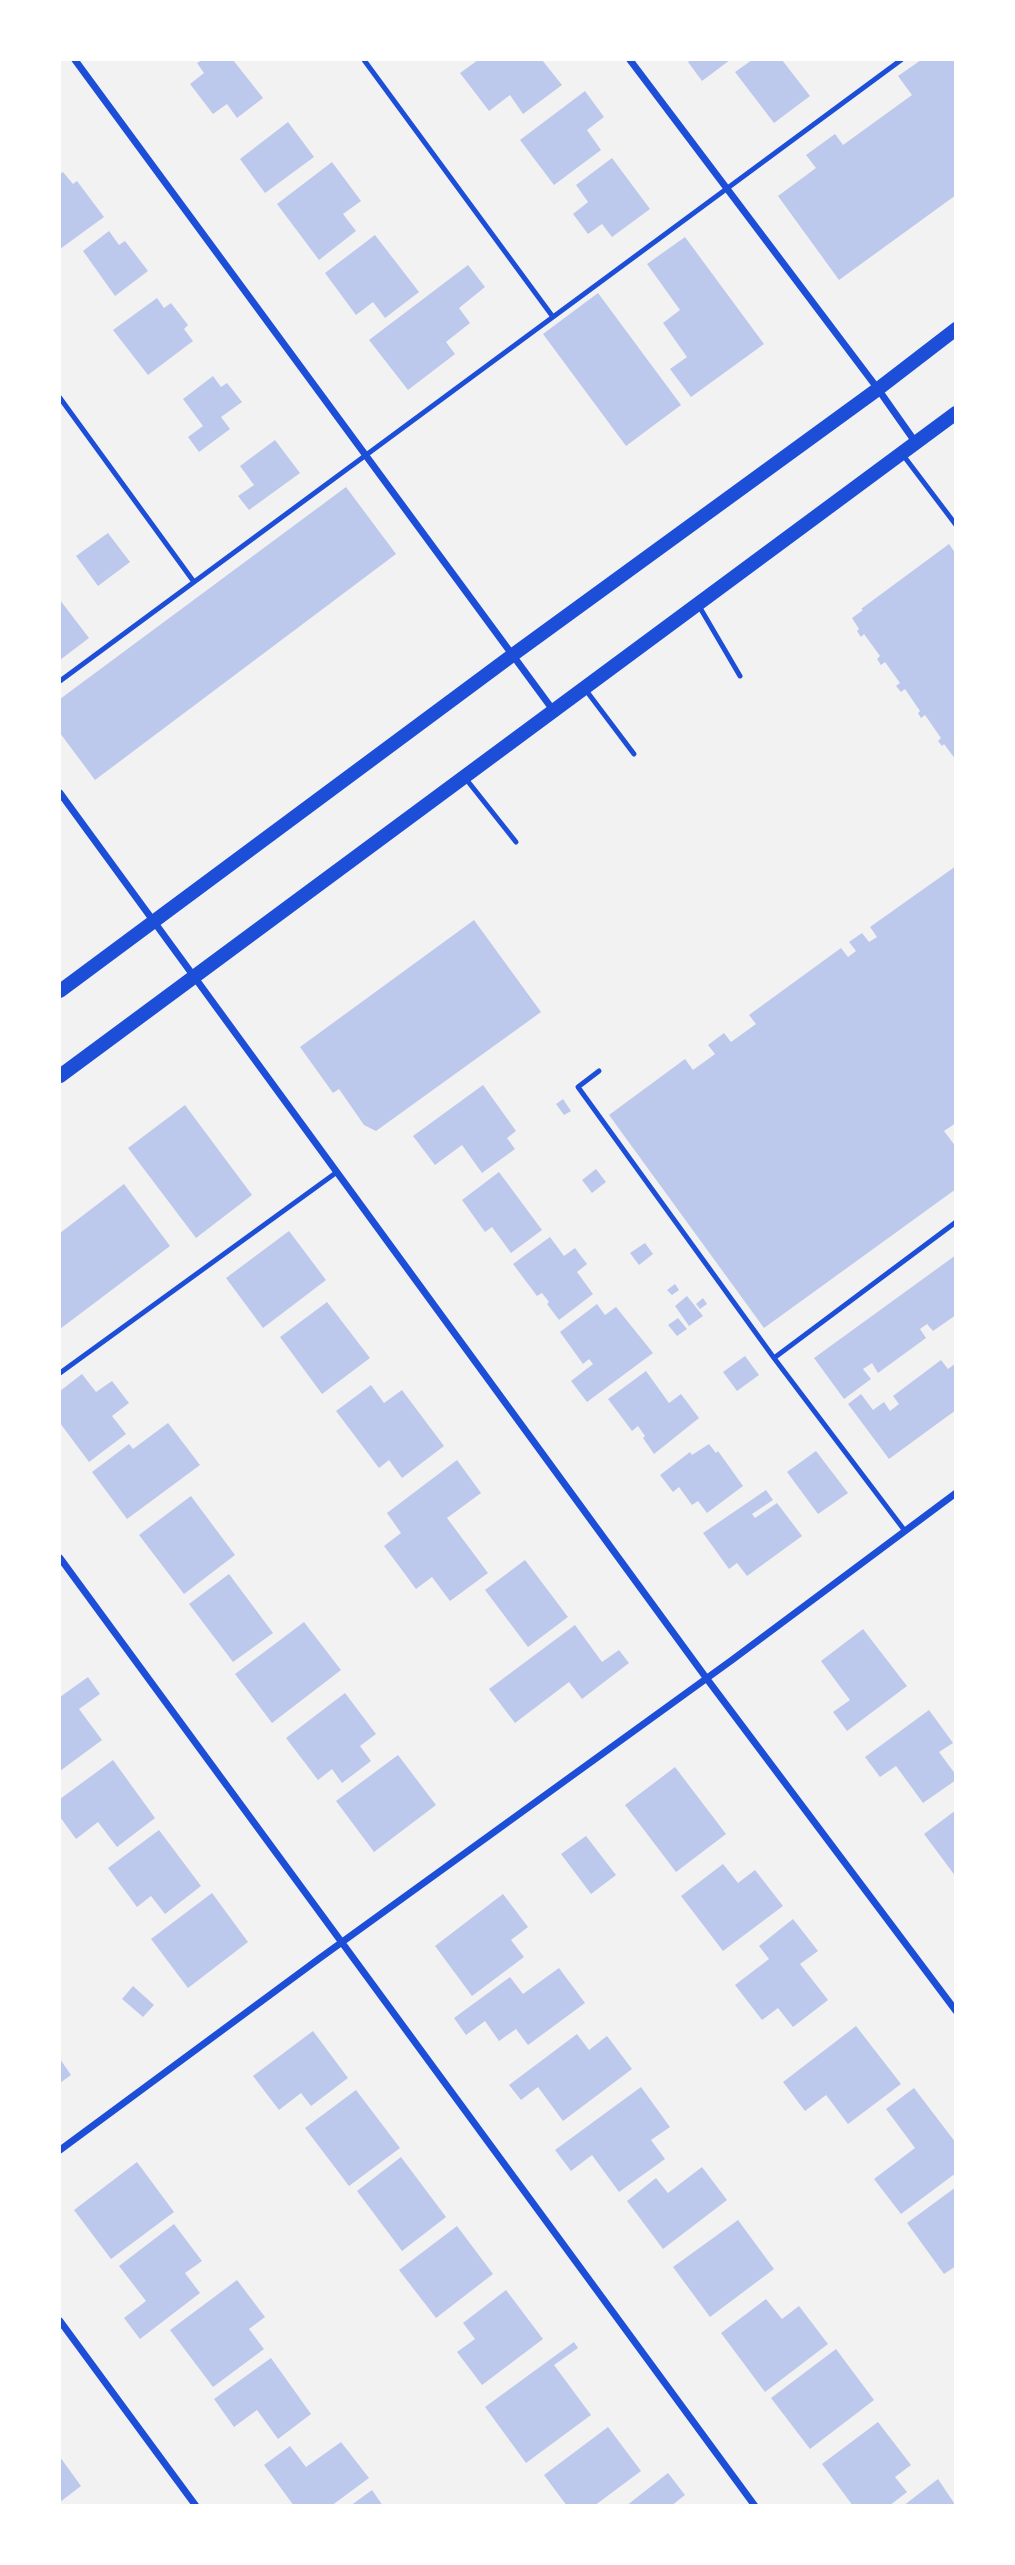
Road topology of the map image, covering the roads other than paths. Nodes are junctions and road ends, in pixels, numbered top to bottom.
1 (75, 60) edge
2 (364, 60) edge
3 (630, 60) edge
4 (901, 60) edge
5 (725, 188) junction
6 (553, 317) junction
7 (956, 330) edge
8 (878, 389) junction
9 (60, 398) edge
10 (956, 413) edge
11 (915, 443) junction
12 (902, 453) junction
13 (367, 454) junction
14 (956, 525) edge
15 (194, 582) junction
16 (697, 604) junction
17 (514, 654) junction
18 (740, 676) dead end
19 (60, 681) edge
20 (584, 687) junction
21 (553, 710) junction
22 (634, 754) dead end
23 (464, 776) junction
24 (60, 793) edge
25 (516, 842) dead end
26 (154, 922) junction
27 (194, 978) junction
28 (60, 991) edge
29 (599, 1071) dead end
30 (60, 1076) edge
31 (337, 1172) junction
32 (956, 1222) edge
33 (774, 1357) junction
34 (60, 1373) edge
35 (956, 1493) edge
36 (905, 1531) junction
37 (60, 1558) edge
38 (707, 1679) junction
39 (342, 1942) junction
40 (956, 2011) edge
41 (60, 2150) edge
42 (60, 2321) edge
43 (197, 2505) edge
44 (755, 2505) edge

1 - 13 street
2 - 6 lane
3 - 5 street
4 - 5 lane
5 - 6 lane
5 - 8 street
6 - 13 lane
7 - 8 main road
8 - 11 street
8 - 17 main road
9 - 15 lane
10 - 11 main road
11 - 12 main road
12 - 14 lane
12 - 16 main road
13 - 15 lane
13 - 17 street
15 - 19 lane
16 - 18 lane
16 - 20 main road
17 - 21 street
17 - 26 main road
20 - 21 main road
20 - 22 lane
21 - 23 main road
23 - 25 lane
23 - 27 main road
24 - 26 street
26 - 27 street
26 - 28 main road
27 - 30 main road
27 - 31 street
29 - 33 lane
31 - 34 lane
31 - 38 street
32 - 33 lane
33 - 36 lane
35 - 36 street
36 - 38 street
37 - 39 street
38 - 39 street
38 - 40 street
39 - 41 street
39 - 44 street
42 - 43 street

